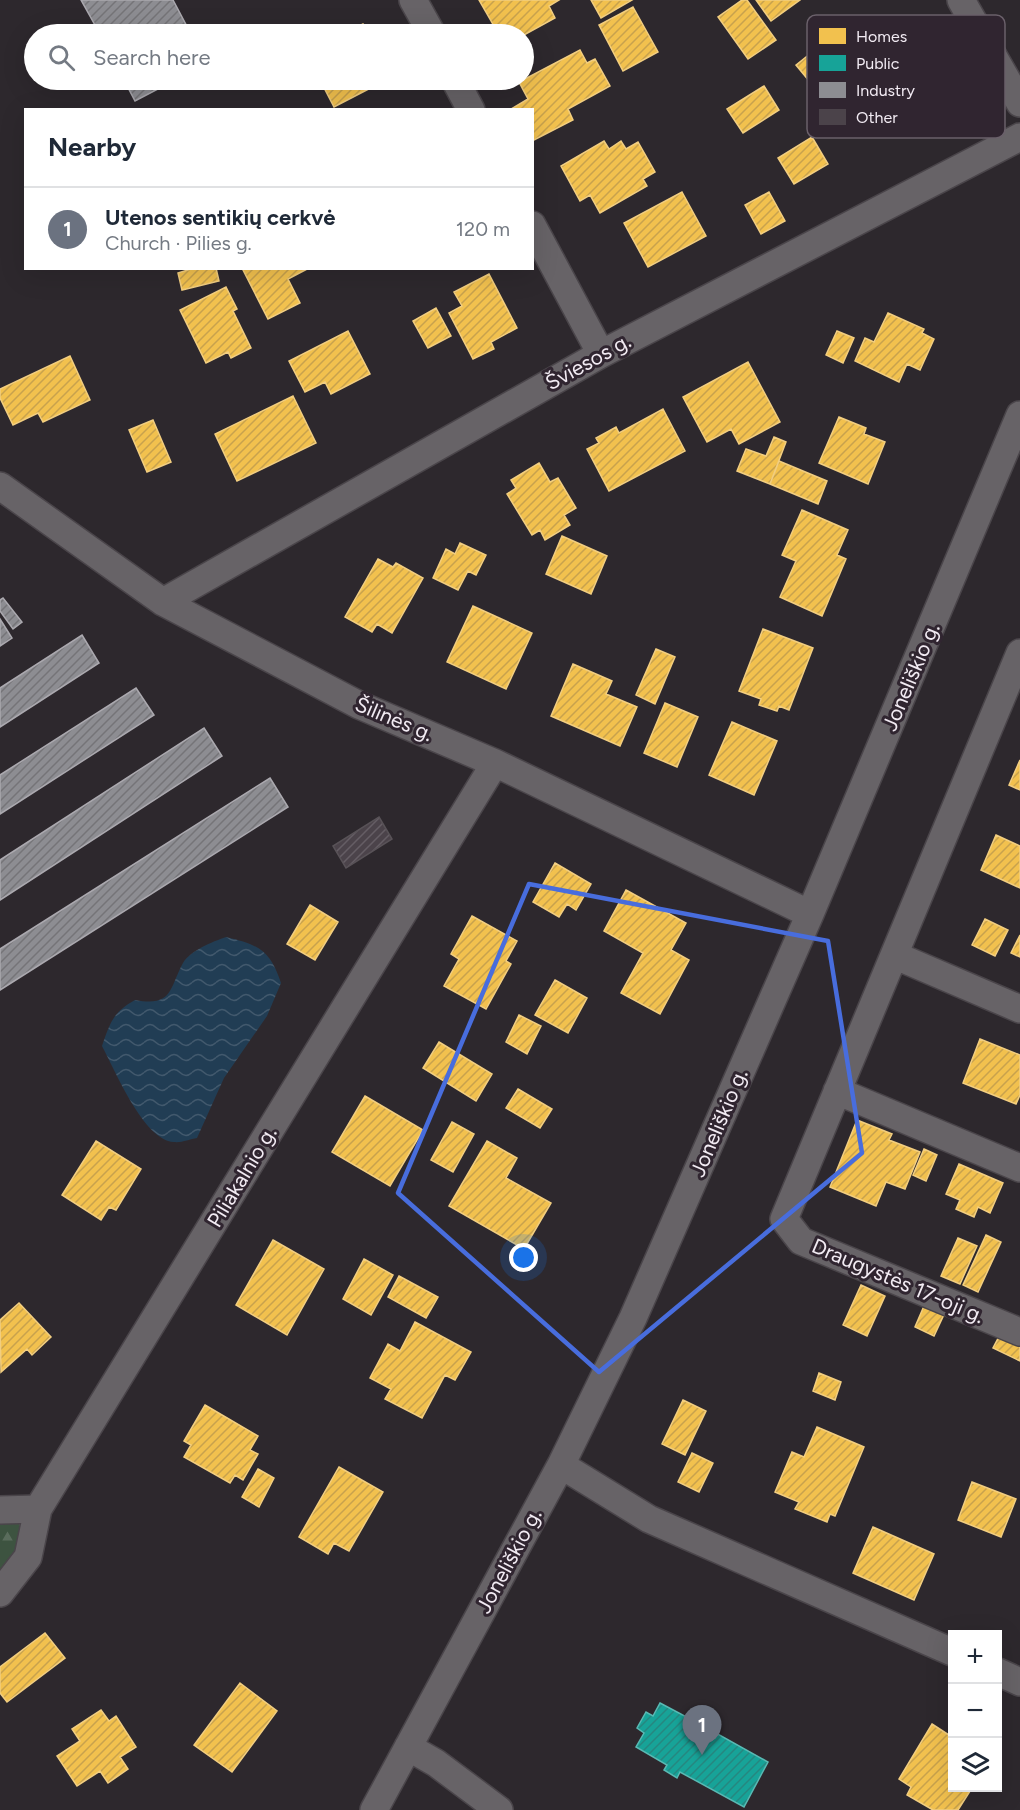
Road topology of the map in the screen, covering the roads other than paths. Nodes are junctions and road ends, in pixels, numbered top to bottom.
1 (413, 0) edge
2 (961, 0) edge
3 (970, 15) edge
4 (426, 24) edge
5 (1005, 77) edge
6 (460, 90) edge
7 (1020, 103) edge
8 (470, 108) edge
9 (1020, 137) edge
10 (534, 229) edge
11 (601, 354) junction
12 (1020, 415) edge
13 (0, 486) edge
14 (163, 602) junction
15 (1017, 670) edge
16 (495, 763) junction
17 (810, 915) junction
18 (894, 955) junction
19 (1020, 1009) edge
20 (837, 1091) junction
21 (1020, 1168) edge
22 (1020, 1332) edge
23 (561, 1465) junction
24 (38, 1509) junction
25 (0, 1510) edge
26 (0, 1593) edge
27 (948, 1650) edge
28 (1002, 1674) edge
29 (1020, 1682) edge
30 (408, 1747) junction
31 (374, 1810) edge
32 (499, 1810) edge

1 - 4 street
2 - 3 street
5 - 7 street
6 - 8 street
9 - 11 street, Šviesos g.
10 - 11 street
11 - 14 street, Šviesos g.
12 - 17 street, Joneliškio g.
13 - 14 street, Šilinės g.
14 - 16 street, Šilinės g.
15 - 18 street
16 - 17 street, Šilinės g.
16 - 24 street, Piliakalnio g.
17 - 23 street, Joneliškio g.
18 - 19 street
18 - 20 street
20 - 21 street
20 - 22 street, Draugystės 17-oji g.
23 - 27 street
23 - 30 street, Joneliškio g.
24 - 25 street
24 - 26 street, Piliakalnio g.
28 - 29 street
30 - 31 street, Joneliškio g.
30 - 32 street

